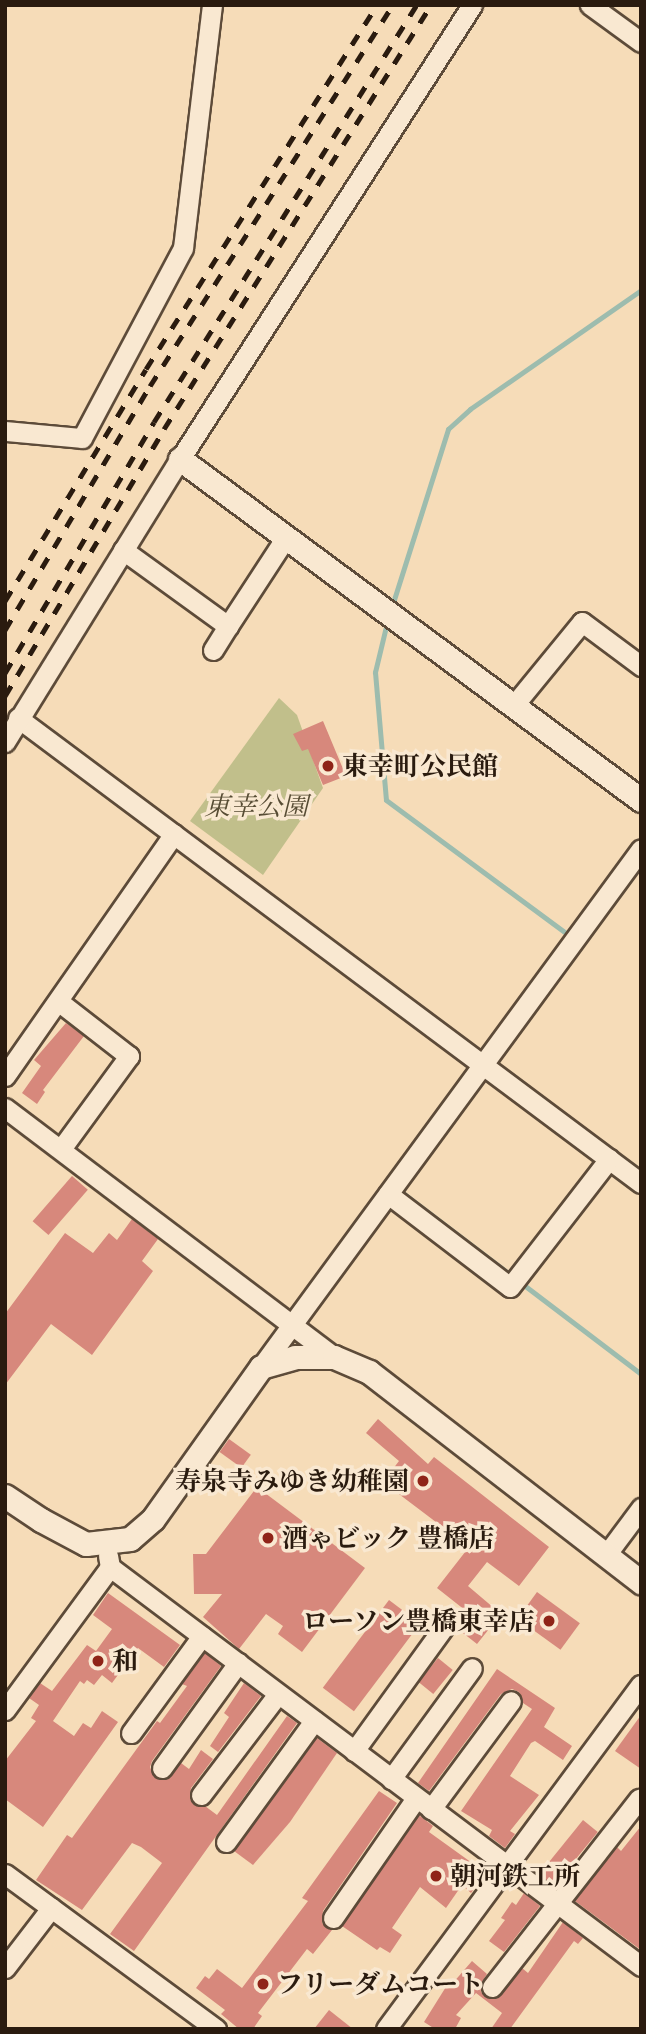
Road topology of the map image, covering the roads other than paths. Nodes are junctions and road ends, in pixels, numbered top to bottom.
1 (212, 5) edge
2 (472, 5) edge
3 (590, 5) edge
4 (641, 42) edge
5 (5, 431) edge
6 (180, 459) junction
7 (286, 537) junction
8 (123, 551) junction
9 (228, 626) junction
10 (213, 650) dead end
11 (641, 666) edge
12 (514, 705) junction
13 (18, 718) junction
14 (5, 742) edge
15 (641, 800) edge
16 (174, 834) junction
17 (641, 849) edge
18 (58, 1001) junction
19 (483, 1065) junction
20 (5, 1076) edge
21 (5, 1108) edge
22 (61, 1149) junction
23 (609, 1159) junction
24 (641, 1183) edge
25 (388, 1194) junction
26 (293, 1323) junction
27 (334, 1357) junction
28 (261, 1367) junction
29 (5, 1496) edge
30 (641, 1508) edge
31 (105, 1542) junction
32 (606, 1555) junction
33 (110, 1567) junction
34 (641, 1582) edge
35 (446, 1624) dead end
36 (202, 1636) junction
37 (237, 1663) junction
38 (472, 1668) dead end
39 (641, 1685) edge
40 (278, 1694) junction
41 (511, 1701) dead end
42 (5, 1710) edge
43 (314, 1721) junction
44 (131, 1733) dead end
45 (354, 1751) junction
46 (162, 1768) dead end
47 (391, 1779) junction
48 (201, 1795) dead end
49 (639, 1799) dead end
50 (424, 1803) junction
51 (226, 1842) dead end
52 (506, 1866) junction
53 (5, 1874) edge
54 (555, 1902) junction
55 (51, 1908) junction
56 (333, 1917) dead end
57 (638, 1959) edge
58 (5, 1968) edge
59 (492, 1987) dead end
60 (216, 2029) edge
61 (386, 2029) edge

1 - 5 street
2 - 6 street
3 - 4 street
6 - 7 street
6 - 8 street
7 - 9 street
7 - 12 street
8 - 9 street
8 - 13 street
9 - 10 street
11 - 12 street
12 - 15 street
13 - 14 street
13 - 16 street
16 - 18 street
16 - 19 street
17 - 19 street
18 - 20 street
18 - 22 street
19 - 23 street
19 - 25 street
21 - 22 street
22 - 26 street
23 - 24 street
23 - 25 street
25 - 26 street
26 - 27 street
26 - 28 street
27 - 28 street
27 - 32 street
28 - 31 street
29 - 31 street
30 - 32 street
31 - 33 street
32 - 34 street
33 - 36 street
33 - 42 street
35 - 45 street
36 - 37 street
36 - 44 street
37 - 40 street
37 - 46 street
38 - 47 street
39 - 52 street
40 - 43 street
40 - 48 street
41 - 50 street
43 - 45 street
43 - 51 street
45 - 47 street
47 - 50 street
49 - 54 street
50 - 52 street
50 - 56 street
52 - 54 street
52 - 61 street
53 - 55 street
54 - 57 street
54 - 59 street
55 - 58 street
55 - 60 street

